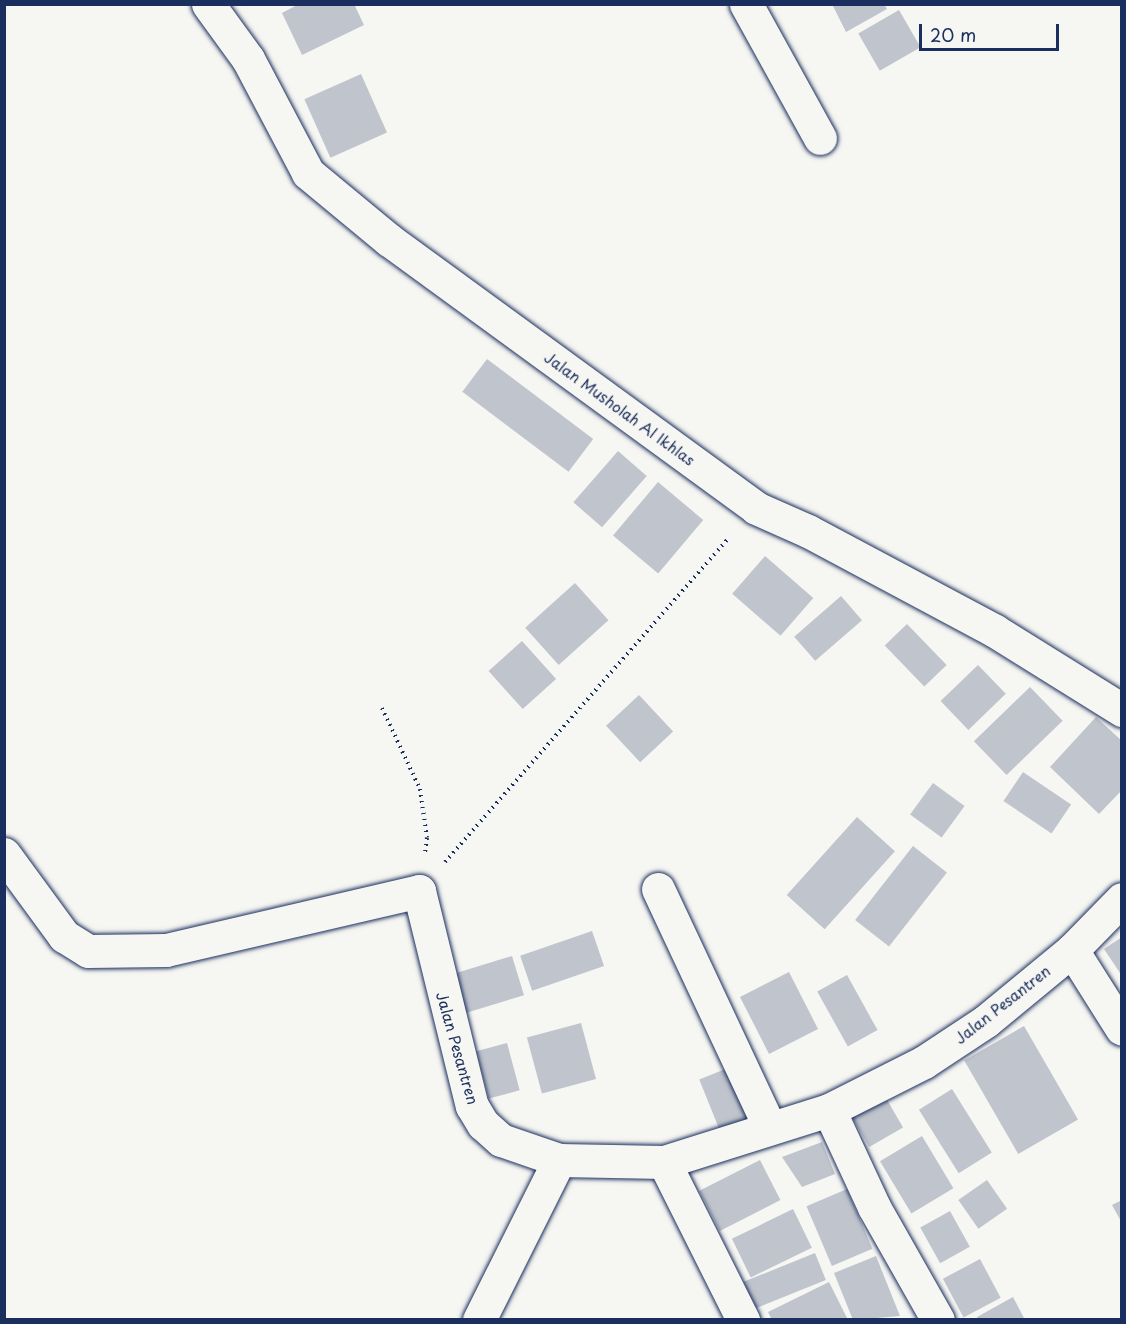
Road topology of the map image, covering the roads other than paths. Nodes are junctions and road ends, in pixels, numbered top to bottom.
1 (208, 4) edge
2 (746, 4) edge
3 (820, 138) dead end
4 (1122, 710) edge
5 (4, 854) edge
6 (658, 889) dead end
7 (1122, 898) edge
8 (1072, 950) junction
9 (1122, 1029) edge
10 (829, 1110) junction
11 (769, 1126) junction
12 (559, 1160) junction
13 (664, 1162) junction
14 (479, 1320) edge
15 (743, 1320) edge
16 (938, 1320) edge

1 - 4 street, Jalan Musholah Al Ikhlas
2 - 3 street
5 - 12 street, Jalan Pesantren
6 - 11 street
7 - 8 street, Jalan Pesantren
8 - 9 street
8 - 10 street, Jalan Pesantren
10 - 11 street, Jalan Pesantren
10 - 16 street
11 - 13 street, Jalan Pesantren
12 - 13 street, Jalan Pesantren
12 - 14 street
13 - 15 street

